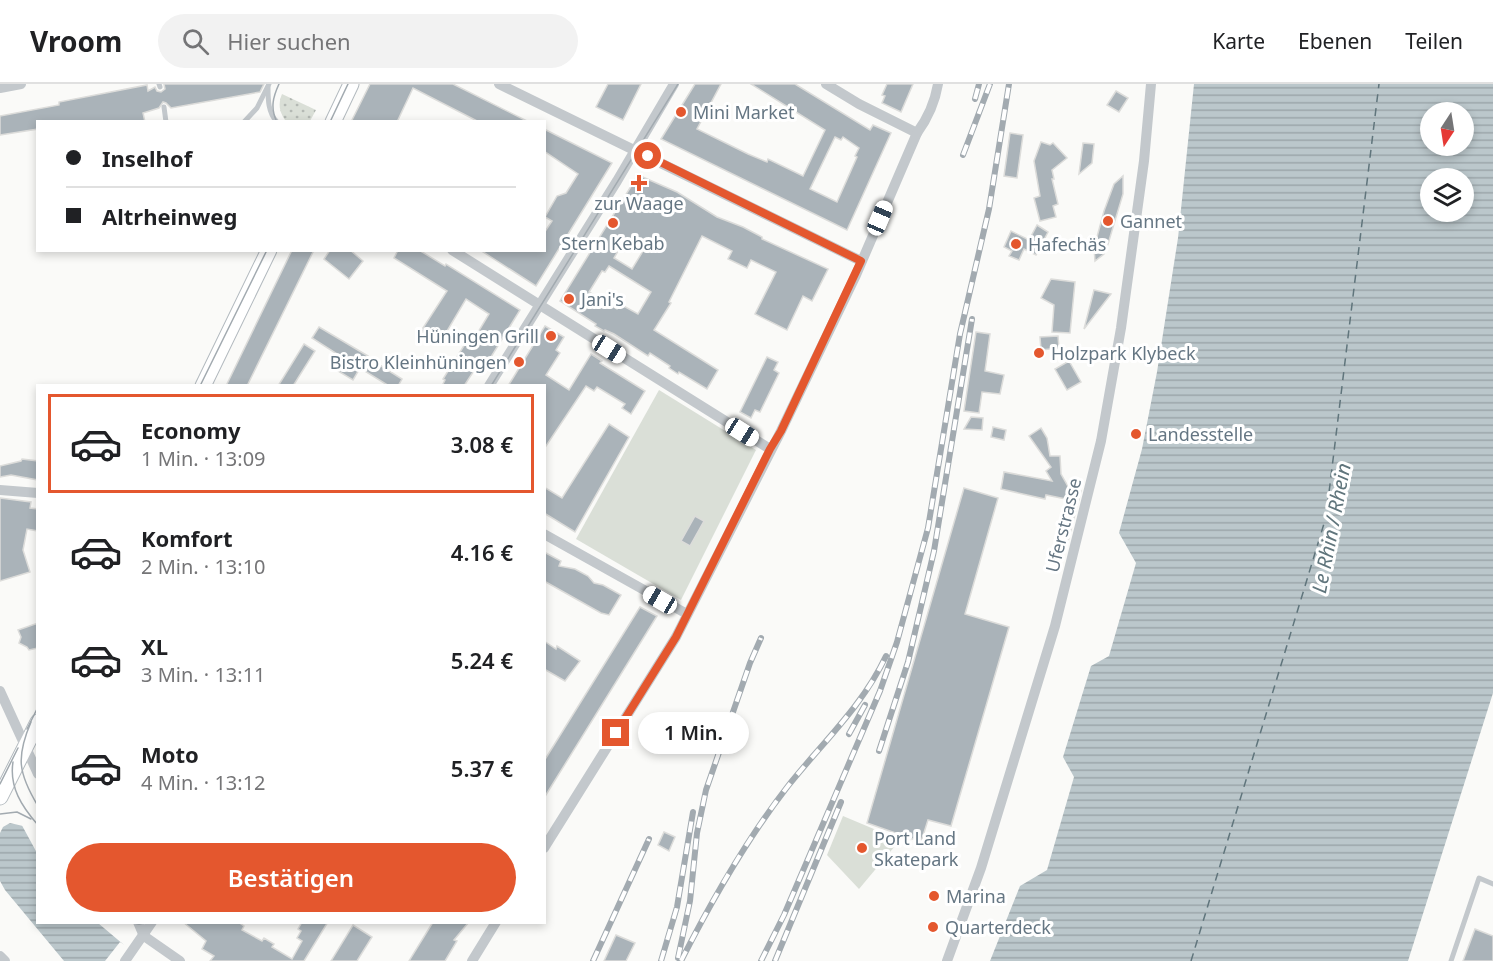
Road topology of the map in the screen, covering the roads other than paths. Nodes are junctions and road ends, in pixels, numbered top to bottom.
1 (21, 84) edge
2 (351, 84) edge
3 (499, 84) edge
4 (674, 84) edge
5 (826, 84) edge
6 (938, 84) edge
7 (1151, 84) edge
8 (269, 85) edge
9 (0, 88) edge
10 (164, 107) dead end
11 (166, 120) edge
12 (246, 120) edge
13 (275, 120) edge
14 (333, 120) edge
15 (917, 133) junction
16 (635, 150) junction
17 (268, 252) edge
18 (455, 252) edge
19 (861, 261) junction
20 (539, 305) junction
21 (204, 384) edge
22 (490, 384) edge
23 (770, 449) junction
24 (0, 490) edge
25 (36, 493) edge
26 (546, 535) edge
27 (687, 614) junction
28 (0, 691) edge
29 (36, 726) edge
30 (25, 746) junction
31 (36, 770) edge
32 (0, 796) edge
33 (546, 845) edge
34 (1493, 884) edge
35 (139, 924) edge
36 (151, 924) edge
37 (495, 924) edge
38 (144, 936) junction
39 (0, 956) edge
40 (5, 961) edge
41 (125, 961) edge
42 (180, 961) edge
43 (472, 961) edge
44 (947, 961) edge
45 (1451, 961) edge

1 - 9 street
2 - 14 street
3 - 16 street
4 - 16 street
5 - 15 street
6 - 15 street
7 - 44 street, Uferstrasse
8 - 12 lane
8 - 13 lane
10 - 11 lane
15 - 19 street
16 - 19 street
16 - 20 street
17 - 21 street
18 - 20 street
19 - 23 street
20 - 22 street
20 - 23 street
23 - 27 street
24 - 25 street
26 - 27 street
27 - 33 street
28 - 30 street
29 - 30 street
30 - 31 street
30 - 32 street
34 - 45 lane
35 - 38 street
36 - 38 street
37 - 43 street
38 - 41 street
38 - 42 street
39 - 40 street

